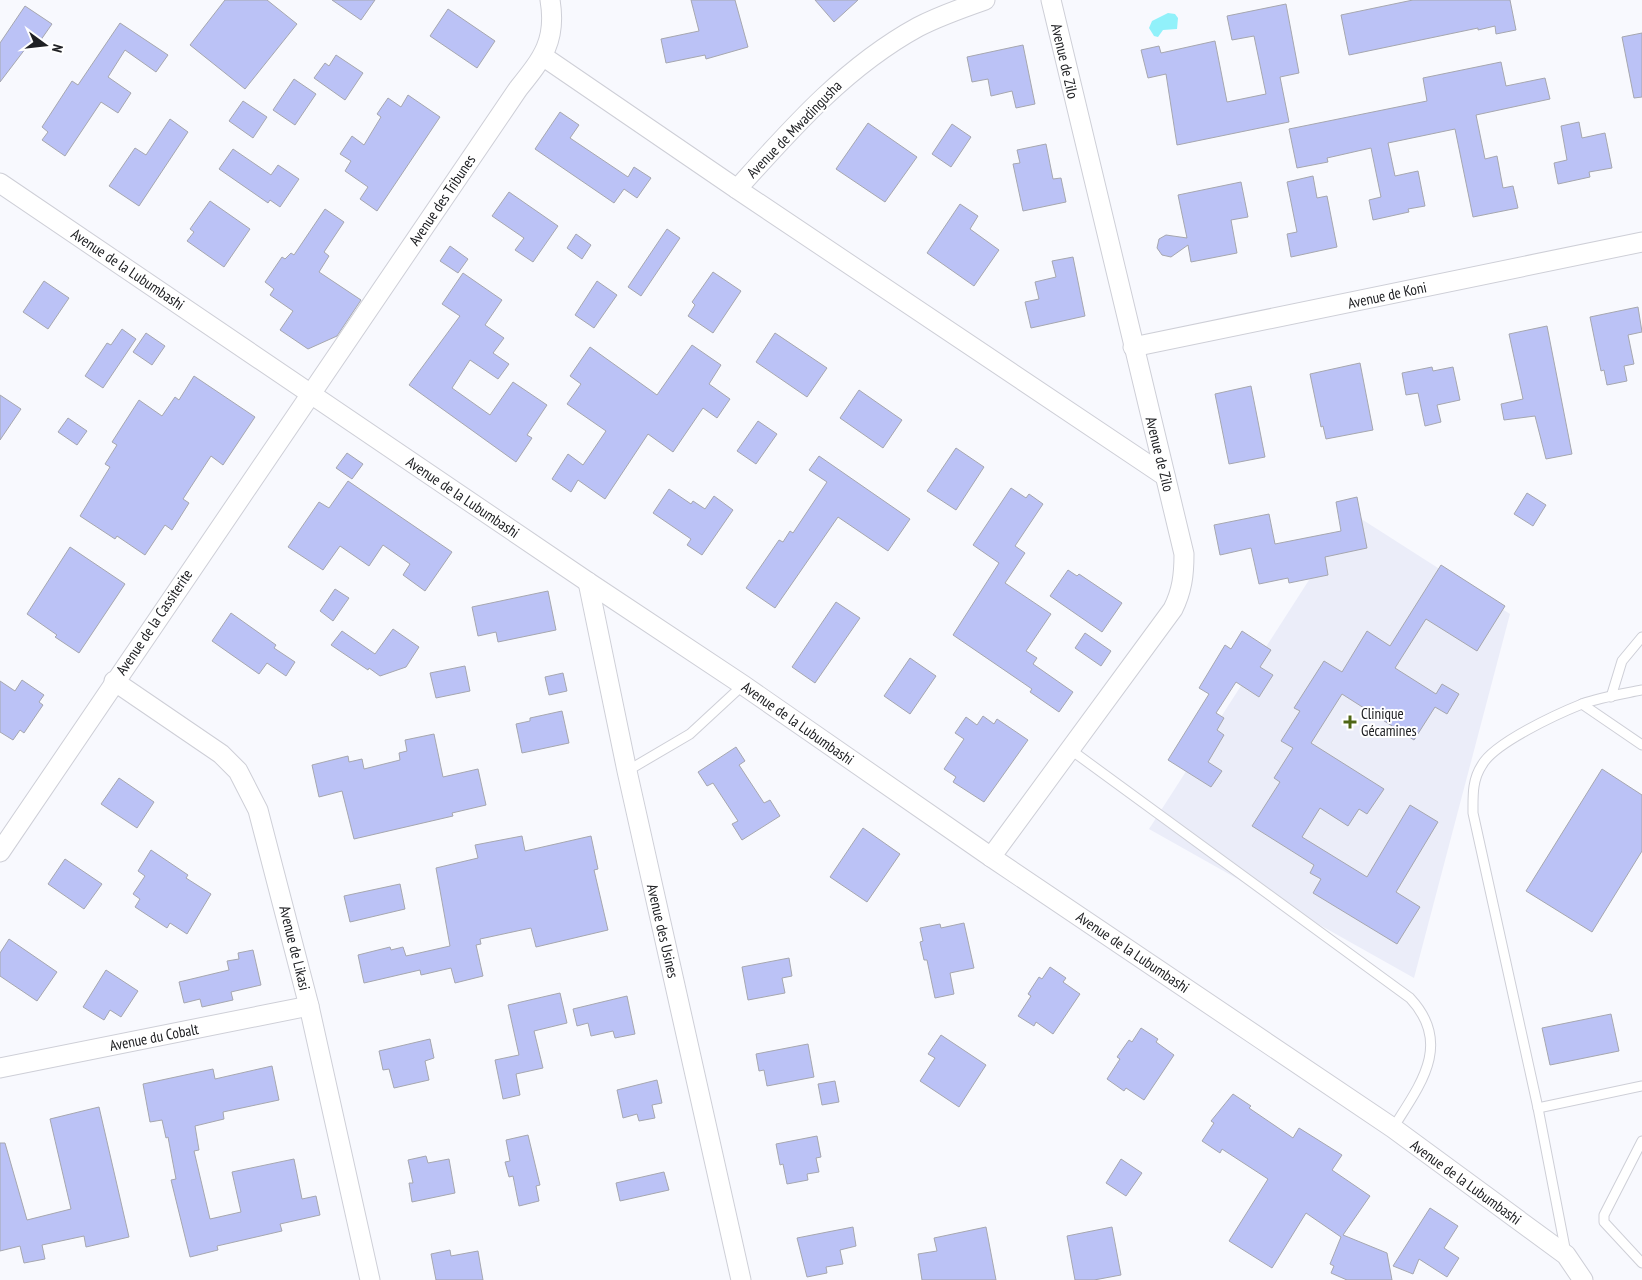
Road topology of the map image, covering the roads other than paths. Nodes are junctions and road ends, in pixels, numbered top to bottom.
1 (550, 0) edge
2 (985, 0) edge
3 (1051, 0) edge
4 (544, 57) junction
5 (0, 183) edge
6 (737, 189) junction
7 (1642, 242) edge
8 (1133, 347) junction
9 (310, 393) junction
10 (1165, 476) junction
11 (588, 582) junction
12 (1642, 637) edge
13 (114, 681) junction
14 (744, 685) junction
15 (1642, 690) edge
16 (1611, 697) junction
17 (1582, 704) junction
18 (1642, 745) edge
19 (1070, 750) junction
20 (627, 771) junction
21 (0, 852) edge
22 (991, 857) junction
23 (309, 1006) junction
24 (0, 1068) edge
25 (1642, 1086) edge
26 (1538, 1108) junction
27 (1393, 1128) junction
28 (1642, 1141) edge
29 (1566, 1255) junction
30 (1642, 1262) edge
31 (370, 1280) edge
32 (741, 1280) edge
33 (1583, 1280) edge

1 - 4 street, Avenue des Tribunes
2 - 6 street, Avenue de Mwadingusha
3 - 8 street, Avenue de Zilo
4 - 6 street
4 - 9 street, Avenue des Tribunes
5 - 9 street, Avenue de la Lubumbashi
6 - 10 street
7 - 8 street, Avenue de Koni
8 - 10 street, Avenue de Zilo
9 - 11 street, Avenue de la Lubumbashi
9 - 13 street, Avenue de la Cassiterite
10 - 19 street, Avenue de Zilo
11 - 14 street, Avenue de la Lubumbashi
11 - 20 street, Avenue des Usines
12 - 16 lane
13 - 21 street, Avenue de la Cassiterite
13 - 23 street, Avenue de Likasi
14 - 20 lane
14 - 22 street, Avenue de la Lubumbashi
15 - 16 lane
16 - 17 lane
17 - 18 lane
17 - 26 lane
19 - 22 street, Avenue de Zilo
19 - 27 lane
20 - 32 street, Avenue des Usines
22 - 27 street, Avenue de la Lubumbashi
23 - 24 street, Avenue du Cobalt
23 - 31 street, Avenue de Likasi
25 - 26 lane
26 - 29 lane
27 - 29 street, Avenue de la Lubumbashi
28 - 30 lane
29 - 33 street, Avenue de la Lubumbashi

